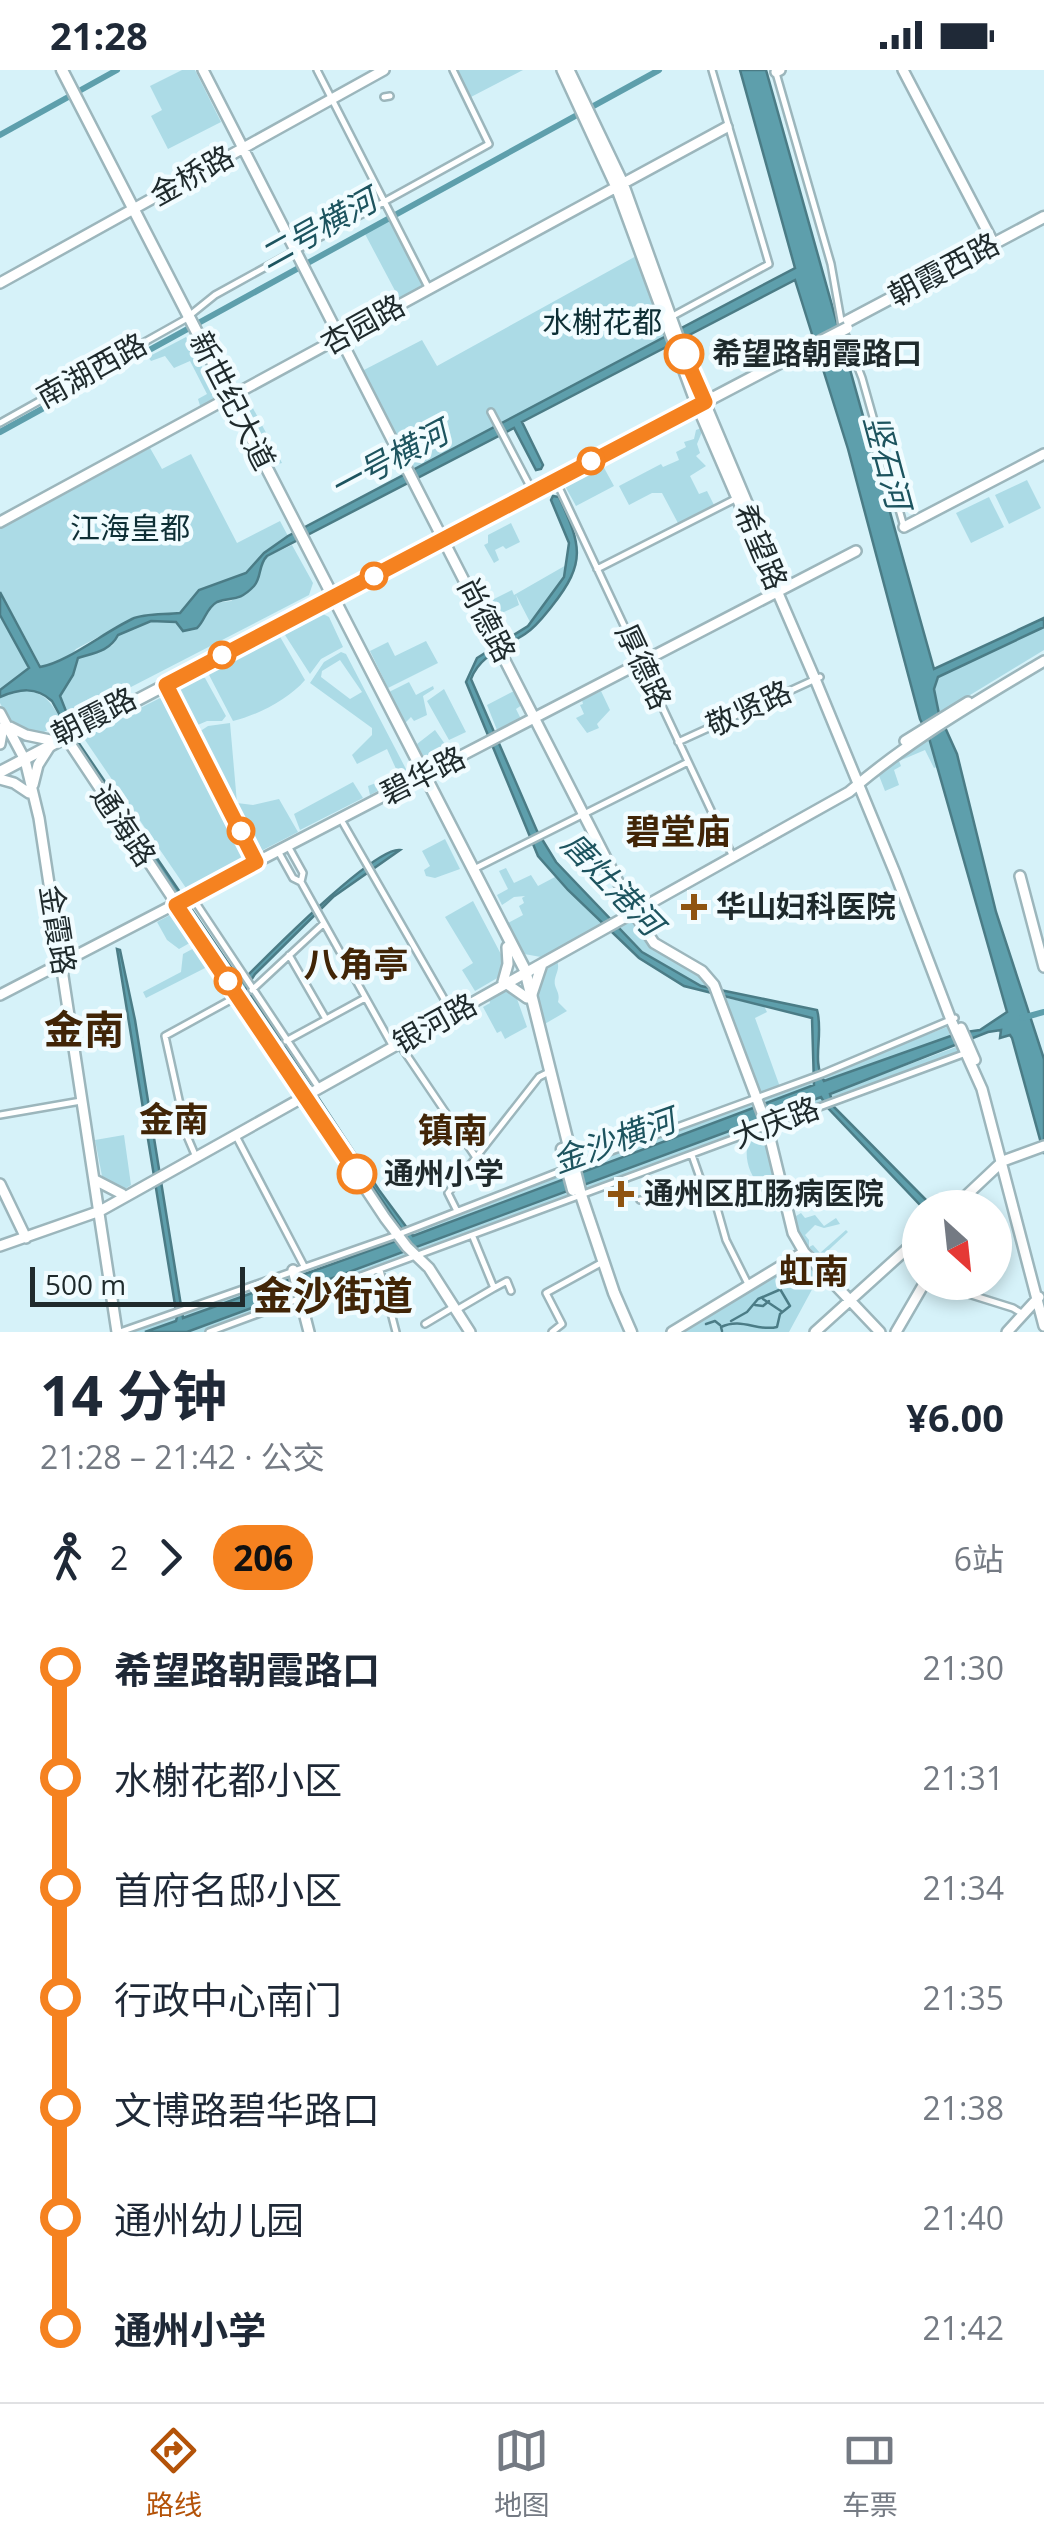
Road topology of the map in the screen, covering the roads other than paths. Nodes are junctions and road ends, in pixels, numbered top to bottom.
1 (59, 70) edge
2 (204, 70) edge
3 (317, 70) edge
4 (375, 70) edge
5 (384, 70) edge
6 (453, 70) edge
7 (566, 70) edge
8 (712, 70) edge
9 (904, 70) edge
10 (777, 71) edge
11 (330, 96) junction
12 (726, 127) junction
13 (241, 146) junction
14 (620, 185) junction
15 (384, 201) junction
16 (131, 208) junction
17 (1044, 220) edge
18 (995, 246) junction
19 (0, 280) edge
20 (429, 290) junction
21 (187, 318) junction
22 (668, 319) junction
23 (342, 337) junction
24 (807, 345) joint
25 (228, 399) junction
26 (700, 401) junction
27 (491, 412) dead end
28 (0, 422) edge
29 (1044, 454) edge
30 (555, 478) junction
31 (532, 490) junction
32 (742, 496) junction
33 (0, 522) edge
34 (904, 527) joint
35 (444, 537) junction
36 (856, 551) dead end
37 (597, 569) junction
38 (781, 589) junction
39 (329, 596) junction
40 (1044, 660) edge
41 (641, 662) junction
42 (817, 678) junction
43 (165, 683) junction
44 (536, 718) junction
45 (2, 721) edge
46 (69, 733) junction
47 (678, 742) junction
48 (50, 743) junction
49 (0, 744) edge
50 (22, 758) junction
51 (688, 762) junction
52 (0, 772) edge
53 (423, 776) junction
54 (858, 780) junction
55 (30, 791) junction
56 (584, 814) junction
57 (342, 823) dead end
58 (288, 846) junction
59 (278, 851) junction
60 (732, 856) junction
61 (256, 862) junction
62 (471, 871) junction
63 (1020, 876) dead end
64 (301, 882) junction
65 (192, 896) junction
66 (176, 905) junction
67 (633, 912) junction
68 (319, 917) junction
69 (510, 947) junction
70 (289, 955) junction
71 (542, 962) junction
72 (61, 963) junction
73 (1044, 967) edge
74 (523, 973) junction
75 (505, 983) junction
76 (252, 990) junction
77 (0, 994) edge
78 (238, 996) junction
79 (530, 996) junction
80 (364, 998) junction
81 (451, 1011) junction
82 (326, 1019) junction
83 (954, 1021) junction
84 (286, 1041) junction
85 (395, 1044) junction
86 (968, 1050) junction
87 (547, 1072) junction
88 (319, 1086) junction
89 (304, 1095) junction
90 (756, 1098) junction
91 (80, 1101) junction
92 (0, 1114) edge
93 (768, 1126) junction
94 (234, 1134) junction
95 (1039, 1150) edge
96 (692, 1155) junction
97 (195, 1156) junction
98 (477, 1158) junction
99 (1005, 1161) junction
100 (570, 1167) junction
101 (95, 1180) junction
102 (0, 1184) edge
103 (779, 1184) junction
104 (972, 1190) edge
105 (975, 1190) edge
106 (0, 1192) edge
107 (122, 1194) junction
108 (709, 1195) junction
109 (578, 1196) junction
110 (640, 1200) dead end
111 (97, 1210) junction
112 (457, 1211) junction
113 (396, 1235) junction
114 (23, 1236) junction
115 (473, 1236) junction
116 (5, 1242) edge
117 (804, 1252) junction
118 (902, 1255) edge
119 (417, 1258) junction
120 (599, 1264) junction
121 (299, 1268) junction
122 (380, 1270) junction
123 (749, 1286) junction
124 (494, 1288) junction
125 (512, 1291) dead end
126 (301, 1297) junction
127 (916, 1300) edge
128 (987, 1300) edge
129 (852, 1301) junction
130 (1041, 1301) edge
131 (454, 1309) junction
132 (1023, 1314) junction
133 (426, 1323) dead end
134 (1044, 1326) edge
135 (117, 1332) edge
136 (209, 1332) edge
137 (309, 1332) edge
138 (396, 1332) edge
139 (468, 1332) edge
140 (552, 1332) edge
141 (627, 1332) edge
142 (672, 1332) edge
143 (818, 1332) edge
144 (880, 1332) edge
145 (896, 1332) edge
146 (1010, 1332) edge

1 - 16 main road, 新世纪大道
2 - 13 street, 尚德路
3 - 11 street
4 - 11 street, 金桥路
5 - 11 street, 金桥路
6 - 15 street, 南湖西路
7 - 14 street, 希望路
8 - 12 street
9 - 18 street
10 - 34 street
11 - 13 street, 金桥路
11 - 15 street
12 - 14 street, 杏园路
12 - 22 street
13 - 16 street, 金桥路
13 - 23 street, 尚德路
14 - 20 street, 杏园路
14 - 22 street, 希望路
15 - 20 street
15 - 21 street, 南湖西路
16 - 19 street, 金桥路
16 - 21 main road, 新世纪大道
17 - 18 main road, 朝霞西路
18 - 24 main road, 朝霞西路, bridge
20 - 23 street, 杏园路
21 - 25 main road, 新世纪大道
21 - 28 street, 南湖西路
22 - 26 street, 希望路
23 - 25 street, 杏园路
23 - 35 street, 尚德路
24 - 26 main road, 朝霞路
25 - 33 street, 杏园路
25 - 39 main road, 新世纪大道
26 - 30 main road, 朝霞路
26 - 32 street, 希望路
27 - 31 street
29 - 34 street
30 - 31 main road, 朝霞路
30 - 37 street, 厚德路
31 - 35 main road, 朝霞路
32 - 37 street
32 - 38 street, 希望路
35 - 39 main road, 朝霞路
35 - 44 street, 尚德路
36 - 38 street, 碧华路
37 - 41 street, 厚德路
38 - 41 street, 碧华路
38 - 42 street, 希望路
39 - 43 main road, 朝霞路
39 - 53 main road, 新世纪大道
40 - 54 street, 银河路
41 - 44 street, 碧华路
41 - 47 street, 厚德路
42 - 47 street, 敬贤路
42 - 54 street, 希望路
43 - 46 main road, 朝霞路
43 - 61 street
44 - 53 street, 碧华路
44 - 56 street, 尚德路
45 - 48 street
45 - 49 street
45 - 50 street, 金霞路
46 - 48 main road, 朝霞路
46 - 66 street, 通海路
47 - 51 street, 厚德路
48 - 50 main road, 朝霞路
48 - 55 street
50 - 52 main road, 朝霞路
50 - 55 street, 金霞路
51 - 56 street, 敬贤路
51 - 60 street, 厚德路
52 - 55 street
53 - 58 street, 碧华路
53 - 62 main road, 新世纪大道
54 - 60 street, 银河路
54 - 83 street, 希望路
55 - 72 street, 金霞路
56 - 62 street, 敬贤路
56 - 67 street, 尚德路
57 - 81 street
58 - 59 street, 碧华路
58 - 64 street
59 - 61 street, 碧华路
59 - 64 street
60 - 67 street, 银河路
61 - 65 street, 碧华路
62 - 69 main road, 新世纪大道
63 - 73 street
64 - 68 street
65 - 66 street, 碧华路
65 - 76 street
66 - 72 street, 碧华路
66 - 78 street, 通海路
67 - 71 street, 银河路
67 - 90 street, 尚德路
68 - 70 street
68 - 80 street
69 - 71 street
69 - 74 main road, 新世纪大道
69 - 75 street
70 - 76 street
70 - 82 street
71 - 74 street, 银河路
71 - 79 street
72 - 77 street, 碧华路
72 - 91 street, 金霞路
74 - 75 street, 银河路
74 - 79 main road, 新世纪大道
75 - 79 street
75 - 81 street, 银河路
75 - 85 street, 银河路
76 - 84 street
78 - 89 street, 通海路
78 - 97 street
79 - 87 main road, 新世纪大道
80 - 82 street
80 - 85 street
81 - 85 street, 银河路
82 - 84 street
83 - 86 street, 希望路
83 - 90 street
84 - 88 street
85 - 88 street, 银河路
85 - 98 street
86 - 93 street, 大庆路
86 - 99 street
87 - 98 street
87 - 100 main road, 新世纪大道
88 - 89 street, 银河路
89 - 94 street, 银河路
89 - 113 street, 通海路
90 - 93 street
90 - 100 street
91 - 92 street
91 - 101 street, 金霞路
91 - 111 street, 金霞路
93 - 96 street, 大庆路
93 - 103 street
94 - 97 street, 银河路
94 - 121 street
95 - 99 street
96 - 108 street
96 - 109 street, 大庆路
97 - 107 street, 银河路
97 - 111 street, 银河路
98 - 112 street
99 - 104 street
99 - 105 street
99 - 130 street
100 - 109 main road, 新世纪大道
100 - 112 street
101 - 107 street
101 - 111 street, 金霞路
102 - 114 street
103 - 108 street
103 - 117 street
106 - 114 street
107 - 111 street, 银河路
108 - 110 street
108 - 123 street
109 - 115 street, 大庆路
109 - 120 main road
109 - 141 main road
111 - 114 street, 银河路
111 - 135 street, 金霞路
112 - 113 street
113 - 119 street, 通海路
113 - 121 street
114 - 116 street, 银河路
115 - 119 street, 大庆路
115 - 124 street
117 - 123 street
117 - 129 street
118 - 129 street
119 - 122 street, 大庆路
119 - 131 street, 通海路
120 - 140 street
120 - 141 main road
121 - 126 street
121 - 135 street
122 - 126 street, 大庆路
122 - 138 street
123 - 142 street
124 - 125 street
124 - 131 street
126 - 136 street, 大庆路
126 - 137 street
127 - 145 street
128 - 132 street
129 - 143 street
129 - 144 street
130 - 132 street
130 - 134 street
130 - 146 street
131 - 133 street
131 - 139 street, 通海路
132 - 146 street

